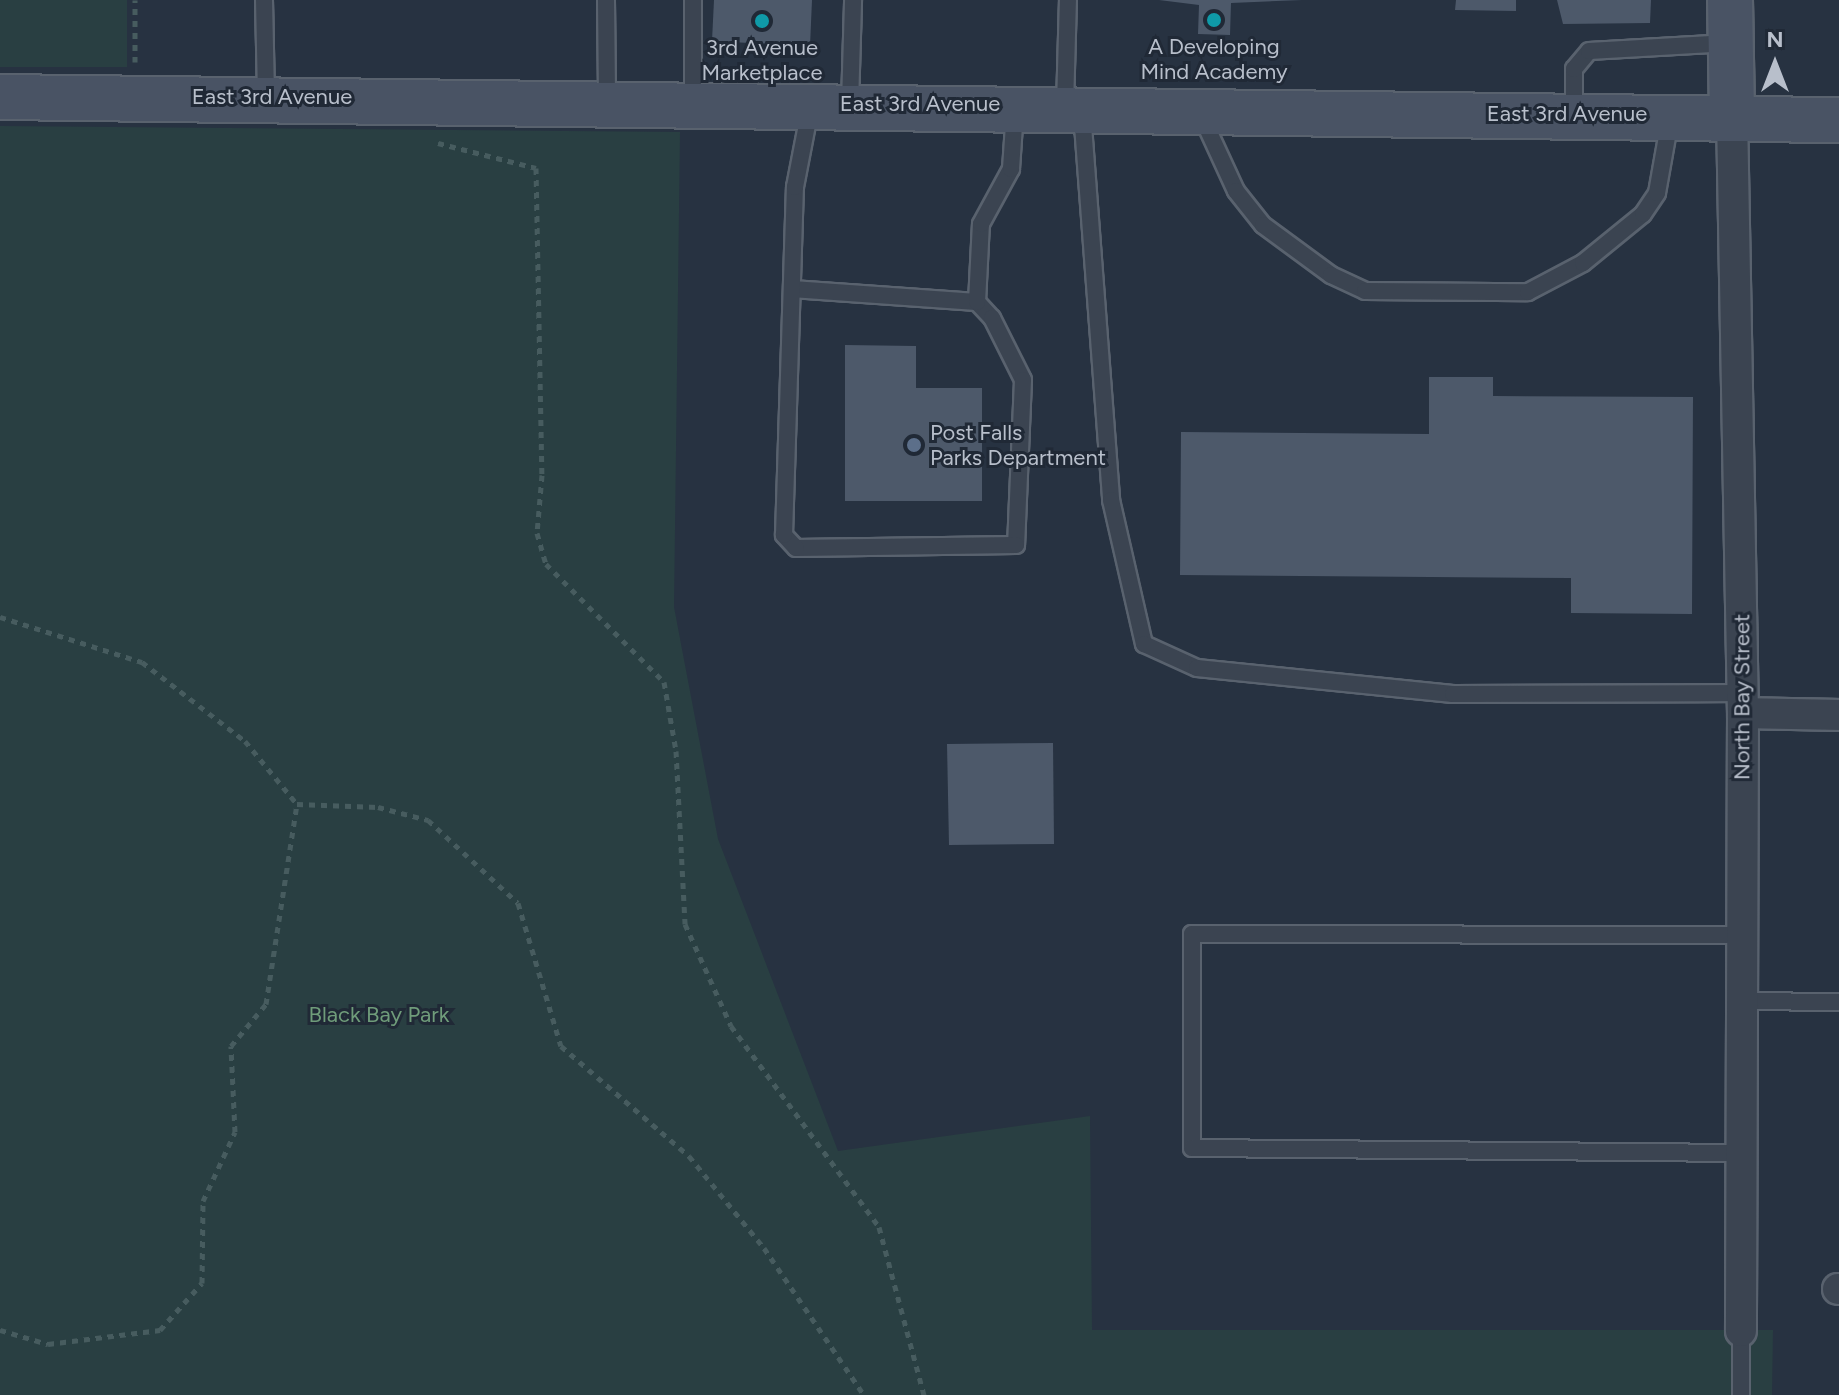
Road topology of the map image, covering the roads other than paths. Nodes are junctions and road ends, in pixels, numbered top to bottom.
1 (264, 0) edge
2 (606, 0) edge
3 (693, 0) edge
4 (853, 0) edge
5 (1068, 0) edge
6 (1730, 0) edge
7 (1730, 43) junction
8 (0, 97) edge
9 (266, 97) junction
10 (607, 99) junction
11 (693, 101) junction
12 (831, 104) junction
13 (1015, 105) junction
14 (1073, 106) junction
15 (1198, 109) junction
16 (1574, 114) junction
17 (1670, 115) junction
18 (1732, 115) junction
19 (1839, 120) edge
20 (792, 289) junction
21 (977, 302) junction
22 (1743, 703) junction
23 (1839, 715) edge
24 (1741, 935) junction
25 (1742, 1001) junction
26 (1839, 1002) edge
27 (1743, 1153) junction
28 (1741, 1331) joint
29 (1741, 1395) edge

1 - 9 lane
2 - 10 lane
3 - 11 lane
4 - 12 lane
5 - 14 lane
6 - 7 street, North Bay Street
7 - 16 lane
7 - 18 street, North Bay Street
8 - 9 street, East 3rd Avenue
9 - 10 street, East 3rd Avenue
10 - 11 street, East 3rd Avenue
11 - 12 street, East 3rd Avenue
12 - 13 street, East 3rd Avenue
12 - 20 lane
13 - 14 street, East 3rd Avenue
13 - 21 lane
14 - 15 street, East 3rd Avenue
14 - 22 lane
15 - 16 street, East 3rd Avenue
15 - 17 lane
16 - 17 street, East 3rd Avenue
17 - 18 street, East 3rd Avenue
18 - 19 street, East 3rd Avenue
18 - 22 street, North Bay Street
20 - 21 lane
20 - 21 lane
22 - 23 street
22 - 24 street, North Bay Street
24 - 25 street, North Bay Street
24 - 27 lane
25 - 26 lane
25 - 27 street, North Bay Street
27 - 28 street, North Bay Street
28 - 29 lane, North Bay Street

